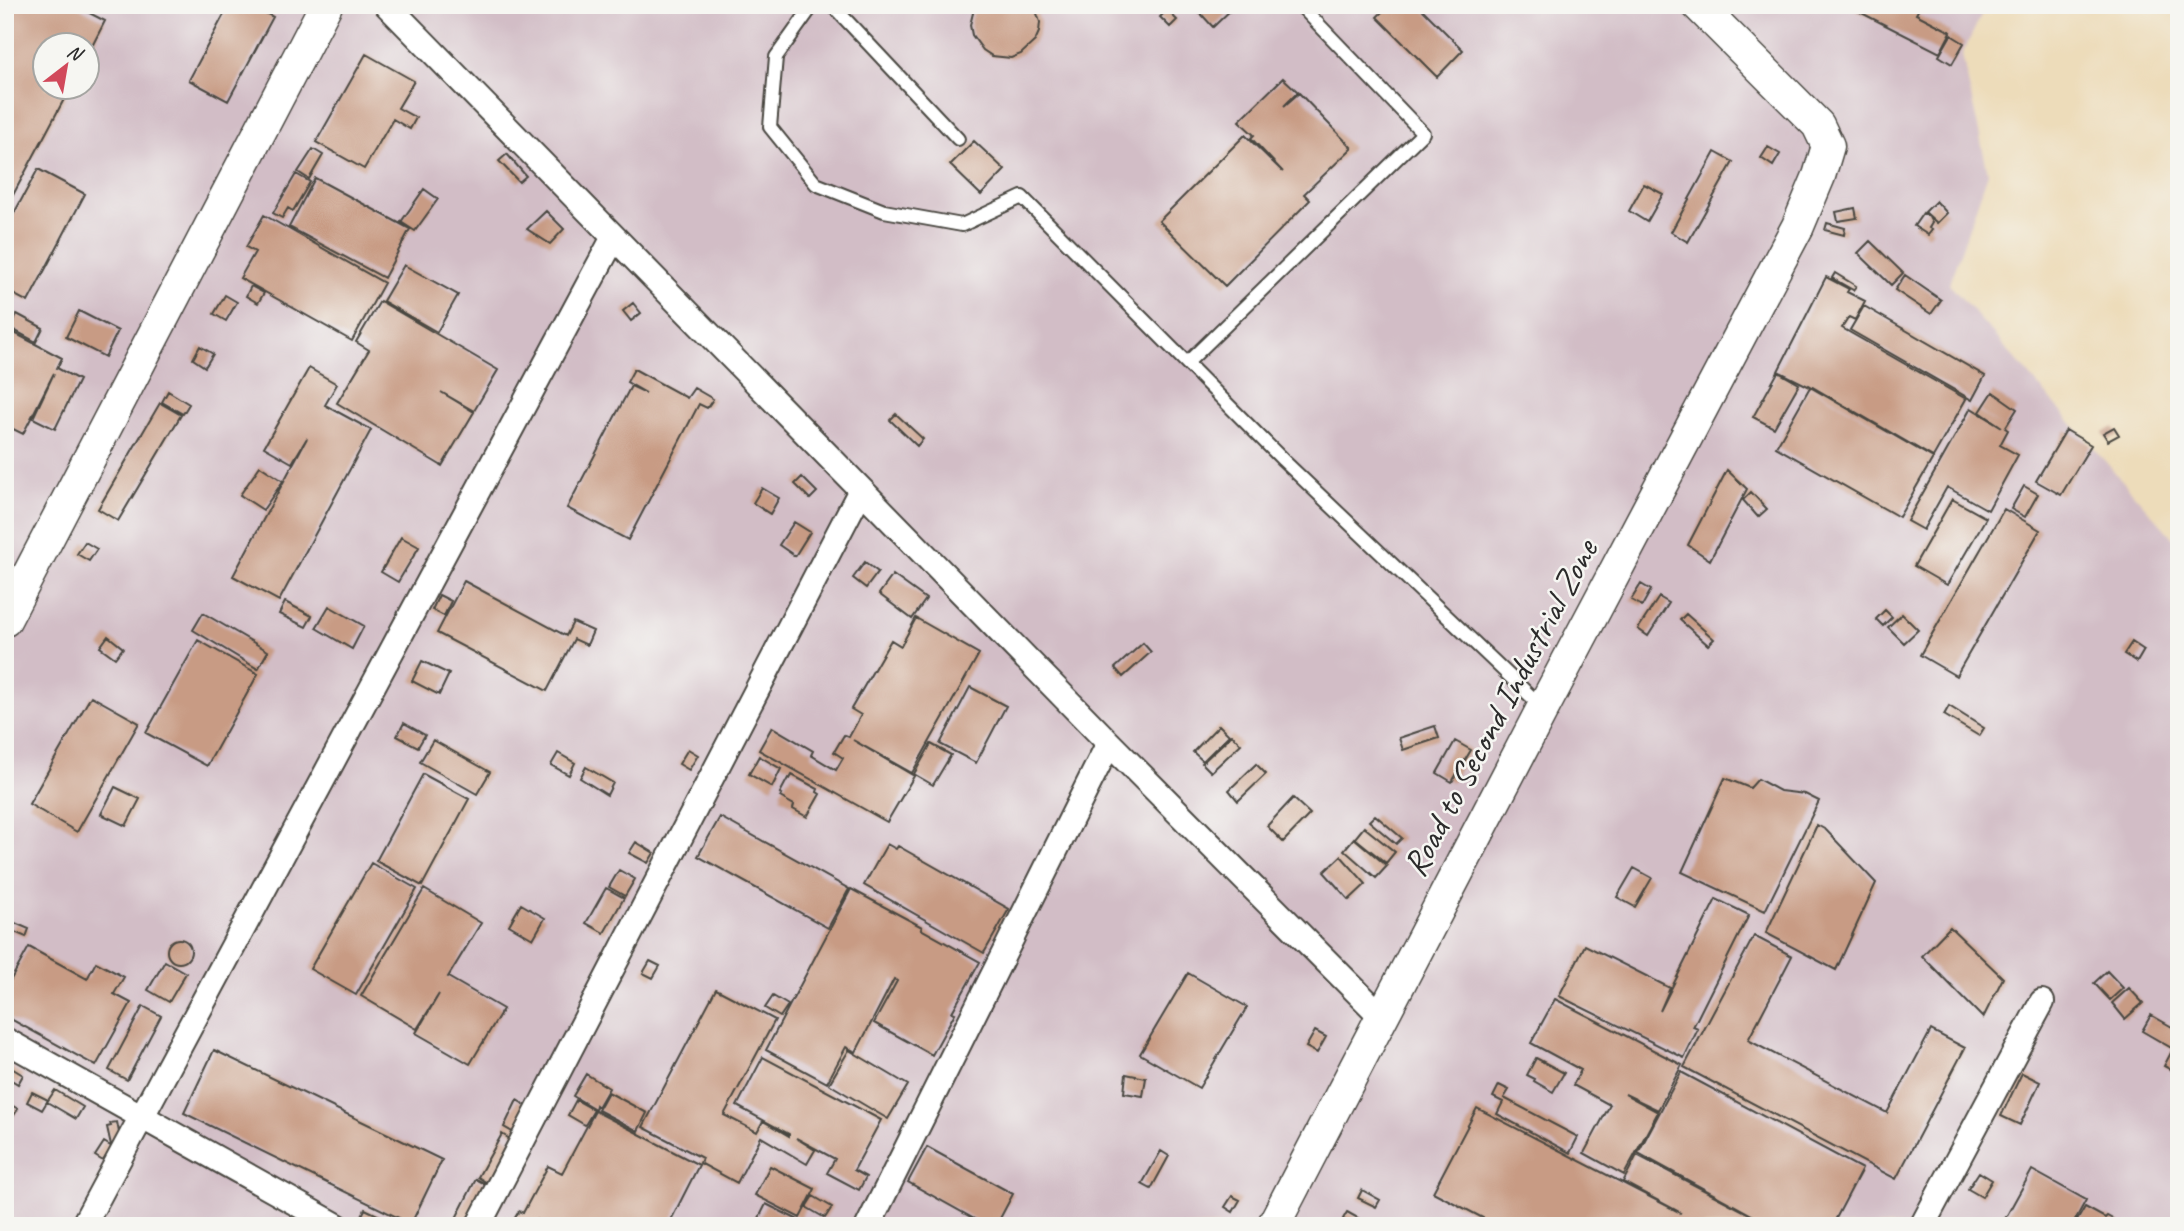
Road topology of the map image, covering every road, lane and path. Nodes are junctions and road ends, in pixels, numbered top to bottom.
1 (326, 5) edge
2 (387, 5) edge
3 (813, 5) edge
4 (832, 5) edge
5 (1300, 5) edge
6 (1698, 5) edge
7 (958, 139) dead end
8 (614, 237) junction
9 (1187, 363) junction
10 (861, 490) junction
11 (5, 620) edge
12 (1543, 708) junction
13 (1110, 743) junction
14 (2042, 1002) dead end
15 (1382, 1017) junction
16 (5, 1040) edge
17 (142, 1116) junction
18 (83, 1226) edge
19 (337, 1226) edge
20 (478, 1226) edge
21 (868, 1226) edge
22 (1273, 1226) edge
23 (1922, 1226) edge

1 - 11 street
2 - 8 street
3 - 9 lane
4 - 7 lane
5 - 9 lane
6 - 12 street, Road to Second Industrial Zone
8 - 10 street
8 - 17 street
9 - 12 lane
10 - 13 street
10 - 20 street
12 - 15 street, Road to Second Industrial Zone
13 - 15 street
13 - 21 street
14 - 23 street
15 - 22 street, Road to Second Industrial Zone
16 - 17 street
17 - 18 street
17 - 19 street

